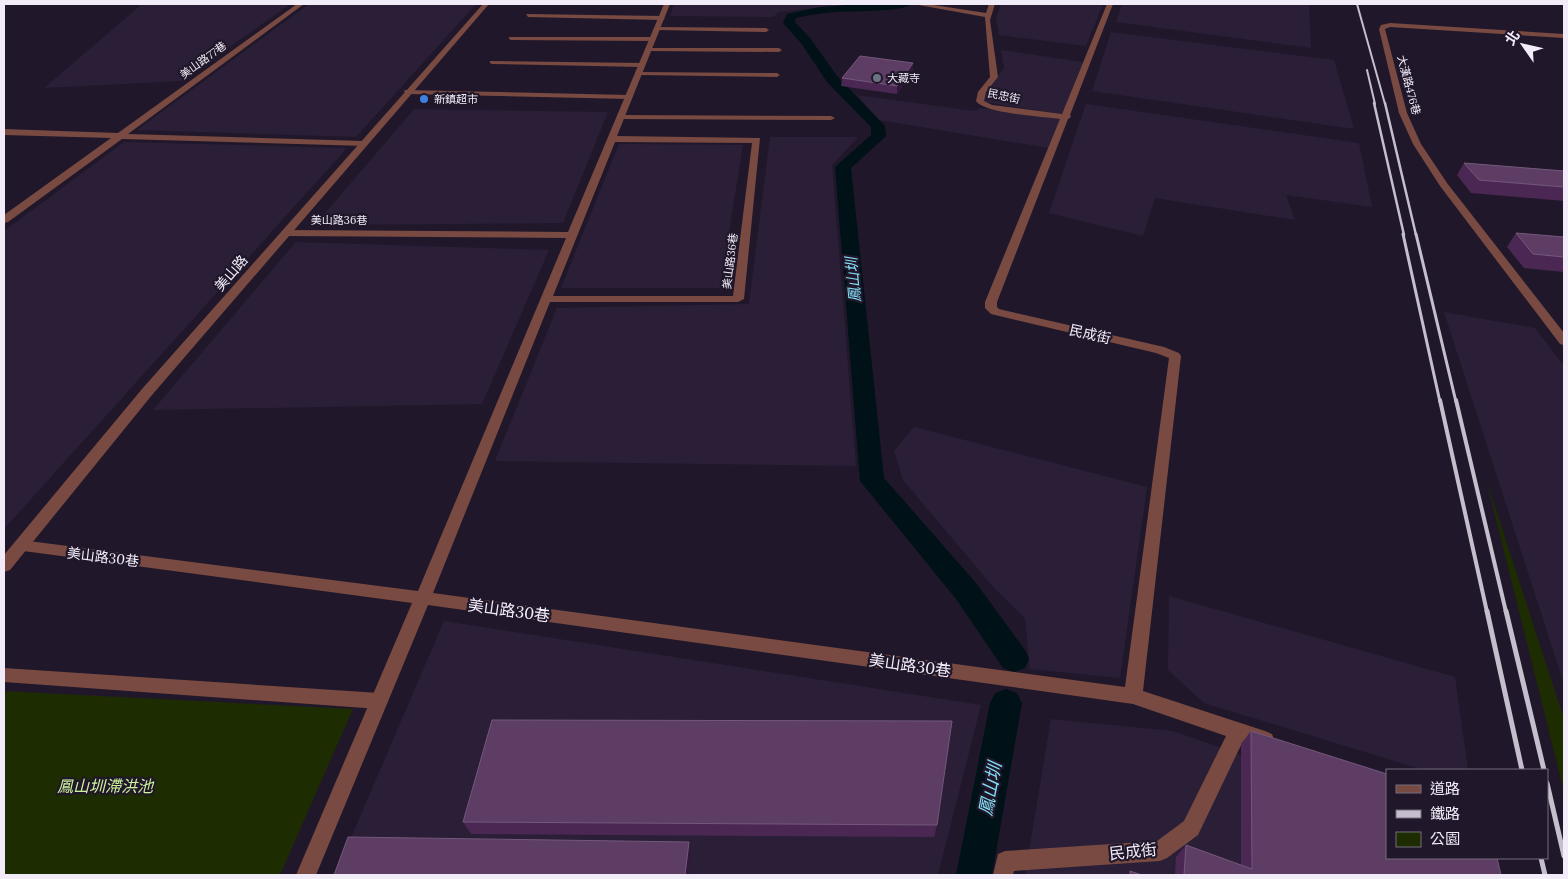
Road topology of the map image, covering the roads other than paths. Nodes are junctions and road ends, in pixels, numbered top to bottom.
1 (301, 4) edge
2 (486, 4) edge
3 (667, 4) edge
4 (916, 4) edge
5 (992, 4) edge
6 (1110, 4) edge
7 (988, 15) junction
8 (528, 16) dead end
9 (662, 18) junction
10 (658, 28) junction
11 (766, 30) dead end
12 (1564, 36) edge
13 (511, 38) dead end
14 (653, 39) junction
15 (649, 49) junction
16 (779, 50) dead end
17 (492, 62) dead end
18 (640, 69) junction
19 (777, 74) dead end
20 (408, 92) junction
21 (629, 97) junction
22 (621, 117) junction
23 (1067, 117) junction
24 (831, 118) dead end
25 (4, 132) edge
26 (118, 136) junction
27 (612, 139) junction
28 (363, 144) junction
29 (4, 220) edge
30 (286, 232) junction
31 (572, 235) junction
32 (546, 299) junction
33 (1564, 341) edge
34 (21, 546) junction
35 (4, 566) edge
36 (423, 598) junction
37 (4, 675) edge
38 (1133, 696) junction
39 (379, 701) junction
40 (1238, 731) junction
41 (1284, 747) edge
42 (306, 875) edge
43 (1003, 875) edge

1 - 26 street, 美山路77巷
2 - 20 street, 美山路
3 - 9 street
4 - 7 street
5 - 7 street, 民忠街
6 - 23 street, 民成街
7 - 23 street, 民忠街
8 - 9 lane
9 - 10 street
10 - 11 lane
10 - 14 street
12 - 33 street, 大漢路476巷
13 - 14 lane
14 - 15 street
15 - 16 lane
15 - 18 street
17 - 18 lane
18 - 19 lane
18 - 21 street
20 - 21 lane
20 - 28 street, 美山路
21 - 22 street
22 - 24 lane
22 - 27 street
23 - 38 street, 民成街
25 - 26 street
26 - 28 street
26 - 29 street, 美山路77巷
27 - 31 street
27 - 32 street, 美山路36巷
28 - 30 street, 美山路
30 - 31 street, 美山路36巷
30 - 34 street, 美山路
31 - 32 street
32 - 36 street
34 - 35 street, 美山路
34 - 36 street, 美山路30巷
36 - 38 street, 美山路30巷
36 - 39 street
37 - 39 lane
38 - 40 street, 美山路30巷
39 - 42 street
40 - 41 street, 美山路30巷
40 - 43 street, 民成街

